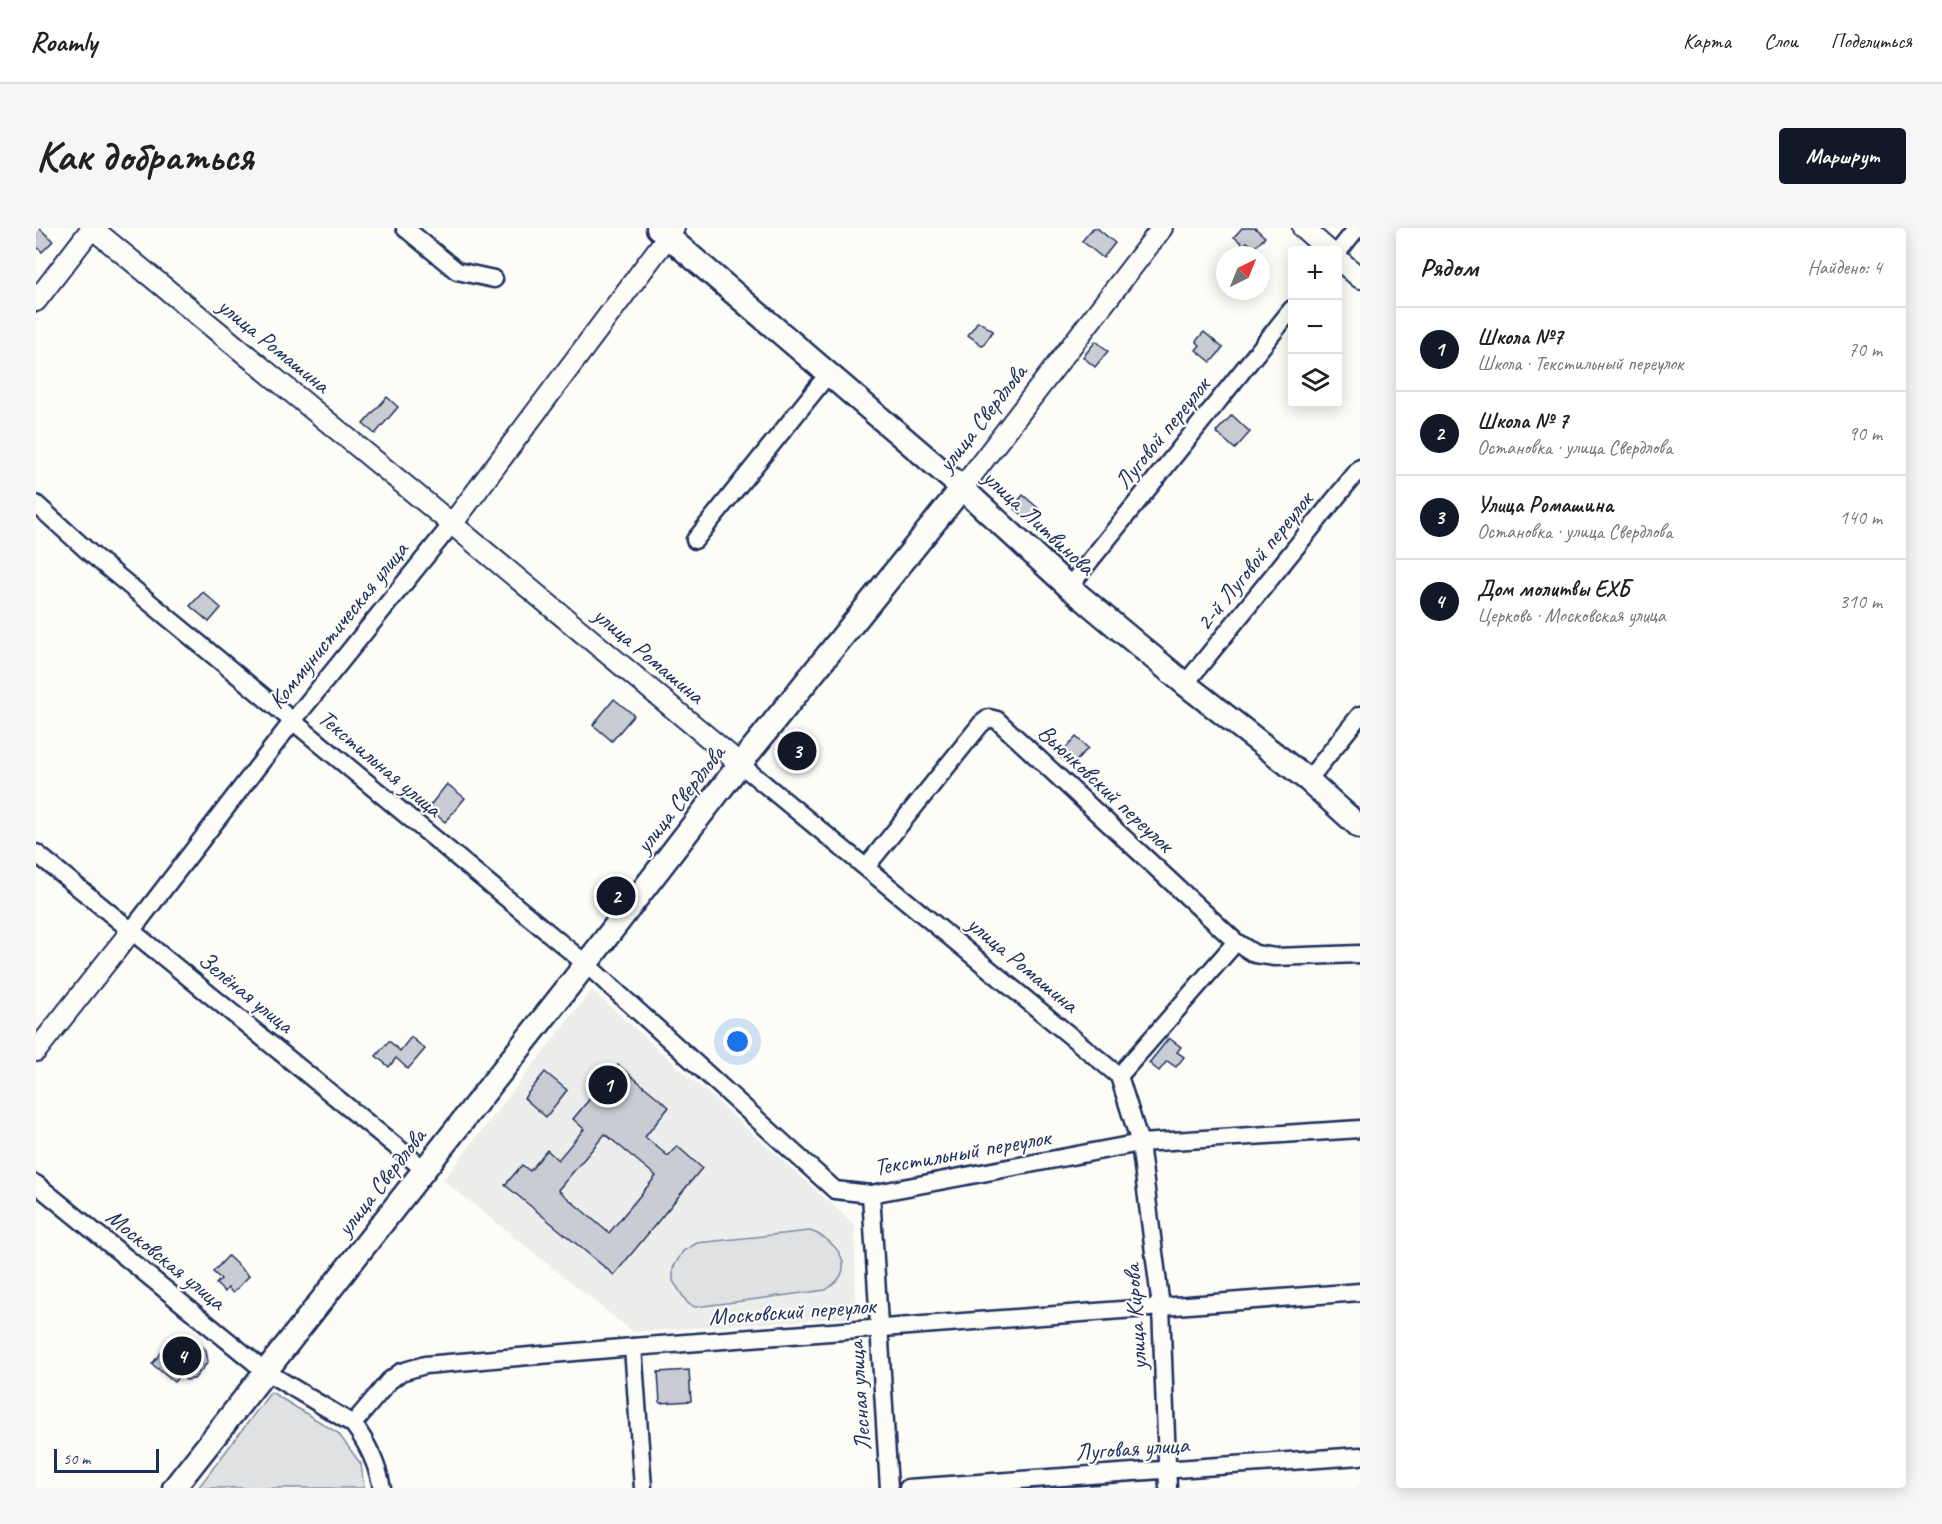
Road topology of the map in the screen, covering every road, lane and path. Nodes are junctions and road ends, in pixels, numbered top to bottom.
1 (92, 228) edge
2 (405, 228) edge
3 (1162, 228) edge
4 (1303, 228) edge
5 (1356, 228) edge
6 (667, 231) edge
7 (1323, 246) edge
8 (1342, 247) edge
9 (1342, 262) edge
10 (1360, 278) edge
11 (494, 279) dead end
12 (36, 301) edge
13 (1288, 315) edge
14 (829, 373) junction
15 (1360, 468) edge
16 (962, 488) junction
17 (36, 504) edge
18 (452, 524) junction
19 (695, 540) dead end
20 (1069, 587) junction
21 (1185, 684) junction
22 (1360, 715) edge
23 (292, 722) junction
24 (740, 764) junction
25 (1308, 780) junction
26 (1360, 826) edge
27 (36, 853) edge
28 (866, 867) junction
29 (132, 930) junction
30 (1236, 942) junction
31 (1360, 954) edge
32 (586, 964) junction
33 (36, 1051) edge
34 (1119, 1076) junction
35 (1360, 1129) edge
36 (1140, 1143) junction
37 (425, 1170) junction
38 (36, 1184) edge
39 (871, 1194) junction
40 (1360, 1292) edge
41 (1161, 1307) junction
42 (879, 1328) junction
43 (633, 1347) junction
44 (265, 1371) junction
45 (353, 1424) junction
46 (1360, 1456) edge
47 (1167, 1470) junction
48 (174, 1488) edge
49 (381, 1488) edge
50 (643, 1488) edge
51 (889, 1488) edge
52 (908, 1488) edge
53 (1168, 1488) edge

1 - 12 street
1 - 18 street, улица Ромашина
2 - 11 street
3 - 16 street, улица Свердлова
4 - 7 street
5 - 8 street
6 - 14 main road, улица Литвинова
6 - 18 street, Коммунистическая улица
9 - 10 street
13 - 20 street, Луговой переулок
14 - 16 main road, улица Литвинова
14 - 19 street
15 - 21 street, 2-й Луговой переулок
16 - 20 main road, улица Литвинова
16 - 24 main road, улица Свердлова
17 - 23 street, Текстильная улица
18 - 23 street, Коммунистическая улица
18 - 24 street, улица Ромашина
20 - 21 main road, улица Литвинова
21 - 25 main road, улица Литвинова
22 - 25 street
23 - 29 street, Коммунистическая улица
23 - 32 street, Текстильная улица
24 - 28 street, улица Ромашина
24 - 32 main road, улица Свердлова
25 - 26 main road, улица Литвинова
27 - 29 street, Зелёная улица
28 - 30 street, Вьюнковский переулок
28 - 34 street, улица Ромашина
29 - 33 street, Коммунистическая улица
29 - 37 street, Зелёная улица
30 - 31 street, Вьюнковский переулок
30 - 34 street
32 - 37 main road, улица Свердлова
32 - 39 street, Текстильный переулок
34 - 36 street
35 - 36 street, Текстильный переулок
36 - 39 street, Текстильный переулок
36 - 41 street, улица Кирова
37 - 44 main road, улица Свердлова
38 - 44 street, Московская улица
39 - 42 street, Лесная улица
40 - 41 street, Московский переулок
41 - 42 street, Московский переулок
41 - 47 street, улица Кирова
42 - 43 street, Московский переулок
42 - 51 street, Лесная улица
43 - 45 street, Московский переулок
43 - 50 street
44 - 45 street
44 - 48 main road, улица Свердлова
45 - 49 street
46 - 47 street, Луговая улица
47 - 52 street, Луговая улица
47 - 53 street, улица Кирова

